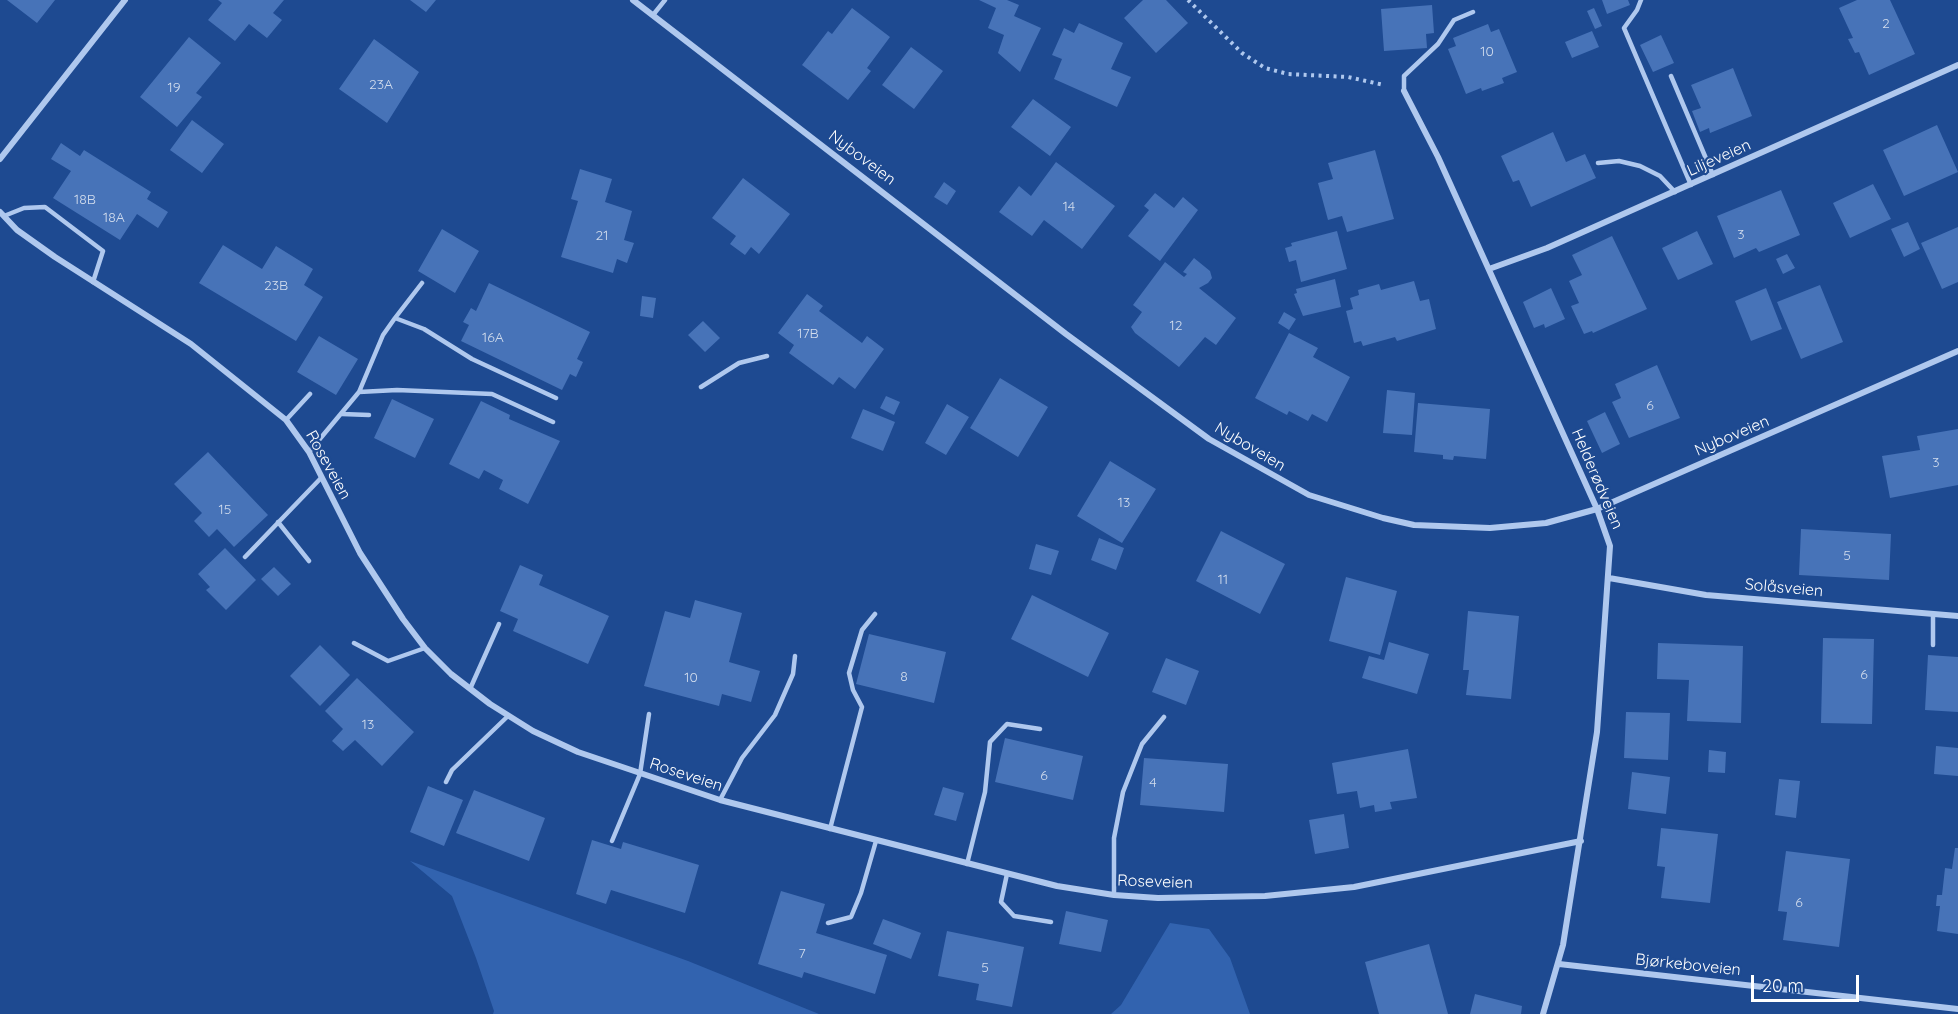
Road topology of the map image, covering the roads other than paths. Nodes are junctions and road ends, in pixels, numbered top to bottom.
1 (124, 0) edge
2 (633, 0) edge
3 (664, 0) edge
4 (1641, 0) edge
5 (1473, 12) dead end
6 (653, 15) junction
7 (1958, 65) edge
8 (1671, 76) dead end
9 (1404, 91) joint
10 (0, 159) edge
11 (1598, 164) dead end
12 (1713, 175) junction
13 (1691, 185) junction
14 (1675, 192) junction
15 (2, 214) edge
16 (1489, 269) junction
17 (93, 282) junction
18 (422, 283) dead end
19 (395, 318) junction
20 (1958, 351) edge
21 (767, 357) dead end
22 (700, 387) dead end
23 (359, 392) junction
24 (310, 394) dead end
25 (556, 398) dead end
26 (342, 414) junction
27 (369, 415) dead end
28 (286, 420) junction
29 (553, 422) dead end
30 (309, 452) junction
31 (321, 478) junction
32 (1597, 509) junction
33 (278, 522) junction
34 (245, 556) dead end
35 (309, 561) dead end
36 (1609, 578) junction
37 (875, 614) dead end
38 (1933, 614) junction
39 (1958, 616) edge
40 (499, 624) dead end
41 (354, 643) dead end
42 (1933, 645) dead end
43 (425, 648) junction
44 (795, 656) dead end
45 (470, 689) junction
46 (649, 714) dead end
47 (508, 716) junction
48 (1164, 717) dead end
49 (1040, 729) dead end
50 (640, 774) junction
51 (446, 782) dead end
52 (720, 800) junction
53 (830, 829) junction
54 (876, 841) junction
55 (1581, 841) junction
56 (612, 842) dead end
57 (967, 864) junction
58 (1007, 874) junction
59 (1114, 895) junction
60 (1051, 922) dead end
61 (828, 923) dead end
62 (1559, 964) junction
63 (1958, 1009) edge
64 (1543, 1014) edge

1 - 10 street
2 - 6 street, Nyboveien
3 - 6 lane
4 - 13 lane
5 - 9 lane
6 - 32 street, Nyboveien
7 - 12 street, Liljeveien
8 - 12 lane
9 - 16 street, Helderødveien
11 - 14 lane
12 - 13 street, Liljeveien
13 - 14 street, Liljeveien
14 - 16 street, Liljeveien
15 - 17 street, Roseveien
15 - 17 lane
16 - 32 street, Helderødveien
17 - 28 street, Roseveien
18 - 19 lane
19 - 23 lane
19 - 25 lane
20 - 32 street, Nyboveien
21 - 22 lane
23 - 26 lane
23 - 29 lane
24 - 28 lane
26 - 27 lane
26 - 30 lane
28 - 30 street, Roseveien
30 - 31 street, Roseveien
31 - 33 lane
31 - 43 street, Roseveien
32 - 36 street, Helderødveien
33 - 34 lane
33 - 35 lane
36 - 38 street, Solåsveien
36 - 55 street, Helderødveien
37 - 53 lane
38 - 39 street, Solåsveien
38 - 42 lane
40 - 45 lane
41 - 43 lane
43 - 45 street, Roseveien
44 - 52 lane
45 - 47 street, Roseveien
46 - 50 lane
47 - 50 street, Roseveien
47 - 51 lane
48 - 59 lane
49 - 57 lane
50 - 52 street, Roseveien
50 - 56 lane
52 - 53 street, Roseveien
53 - 54 street, Roseveien
54 - 57 street, Roseveien
54 - 61 lane
55 - 59 street, Roseveien
55 - 62 street, Helderødveien
57 - 58 street, Roseveien
58 - 59 street, Roseveien
58 - 60 lane
62 - 63 street, Bjørkeboveien
62 - 64 street, Helderødveien

